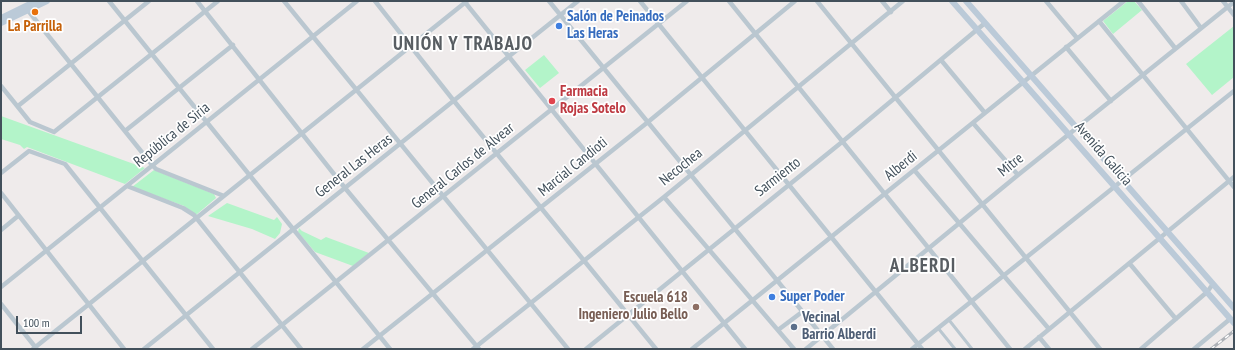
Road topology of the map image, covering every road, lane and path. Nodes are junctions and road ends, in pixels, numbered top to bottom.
1 (36, 1) edge
2 (47, 1) edge
3 (109, 1) edge
4 (149, 1) edge
5 (197, 1) edge
6 (218, 1) edge
7 (284, 1) edge
8 (357, 1) edge
9 (375, 1) edge
10 (465, 1) edge
11 (549, 1) edge
12 (578, 1) edge
13 (640, 1) edge
14 (687, 1) edge
15 (729, 1) edge
16 (795, 1) edge
17 (817, 1) edge
18 (882, 1) edge
19 (903, 1) edge
20 (952, 1) edge
21 (1046, 1) edge
22 (1124, 1) edge
23 (1138, 1) edge
24 (1181, 1) edge
25 (1223, 1) edge
26 (968, 2) edge
27 (1234, 2) edge
28 (1228, 7) junction
29 (27, 8) junction
30 (205, 11) junction
31 (891, 12) junction
32 (1234, 15) edge
33 (561, 16) junction
34 (1, 21) edge
35 (125, 21) junction
36 (1099, 21) junction
37 (985, 23) junction
38 (658, 24) junction
39 (1202, 28) junction
40 (977, 29) junction
41 (755, 34) junction
42 (313, 36) junction
43 (1077, 38) junction
44 (852, 44) junction
45 (233, 45) junction
46 (411, 46) junction
47 (1066, 47) junction
48 (1176, 48) junction
49 (151, 54) junction
50 (508, 58) junction
51 (941, 60) junction
52 (72, 64) junction
53 (603, 68) junction
54 (1030, 75) junction
55 (1142, 76) junction
56 (701, 78) junction
57 (260, 79) junction
58 (1023, 81) junction
59 (1, 86) edge
60 (798, 87) junction
61 (179, 88) junction
62 (357, 89) junction
63 (1234, 91) edge
64 (98, 96) junction
65 (895, 97) junction
66 (1111, 101) junction
67 (454, 102) junction
68 (18, 106) junction
69 (551, 110) junction
70 (985, 113) junction
71 (207, 122) junction
72 (648, 122) junction
73 (973, 123) junction
74 (1077, 128) junction
75 (1186, 129) junction
76 (745, 131) junction
77 (125, 132) junction
78 (302, 134) junction
79 (1069, 135) junction
80 (842, 142) junction
81 (401, 144) junction
82 (938, 151) junction
83 (497, 154) junction
84 (594, 164) junction
85 (153, 166) junction
86 (915, 171) junction
87 (1, 174) edge
88 (690, 175) junction
89 (1018, 175) junction
90 (250, 176) junction
91 (1234, 177) edge
92 (1122, 180) junction
93 (1229, 181) junction
94 (788, 184) junction
95 (127, 186) junction
96 (1114, 187) junction
97 (1234, 187) edge
98 (345, 188) junction
99 (1, 194) edge
100 (885, 194) junction
101 (224, 196) junction
102 (444, 196) junction
103 (664, 197) junction
104 (982, 204) junction
105 (100, 208) junction
106 (541, 208) junction
107 (18, 216) junction
108 (638, 217) junction
109 (197, 218) junction
110 (959, 224) junction
111 (734, 228) junction
112 (293, 229) junction
113 (1, 230) edge
114 (1167, 231) junction
115 (831, 237) junction
116 (1159, 237) junction
117 (389, 240) junction
118 (709, 248) junction
119 (930, 249) junction
120 (487, 250) junction
121 (46, 251) junction
122 (1026, 258) junction
123 (584, 260) junction
124 (143, 262) junction
125 (1130, 264) junction
126 (682, 271) junction
127 (239, 272) junction
128 (1003, 276) junction
129 (777, 281) junction
130 (336, 283) junction
131 (1213, 284) junction
132 (1, 287) edge
133 (1207, 292) junction
134 (433, 293) junction
135 (876, 293) junction
136 (753, 300) junction
137 (971, 302) junction
138 (530, 303) junction
139 (1, 304) edge
140 (89, 305) junction
141 (1234, 308) edge
142 (802, 312) junction
143 (1069, 313) junction
144 (628, 314) junction
145 (186, 315) junction
146 (1176, 319) junction
147 (948, 320) junction
148 (1232, 321) edge
149 (724, 323) junction
150 (282, 325) junction
151 (938, 328) junction
152 (1049, 329) junction
153 (778, 330) junction
154 (379, 336) junction
155 (822, 336) junction
156 (1039, 337) junction
157 (918, 344) junction
158 (35, 348) edge
159 (476, 348) edge
160 (124, 349) edge
161 (144, 349) edge
162 (213, 349) edge
163 (252, 349) edge
164 (301, 349) edge
165 (363, 349) edge
166 (390, 349) edge
167 (568, 349) edge
168 (586, 349) edge
169 (656, 349) edge
170 (692, 349) edge
171 (745, 349) edge
172 (794, 349) edge
173 (806, 349) edge
174 (833, 349) edge
175 (912, 349) edge
176 (922, 349) edge
177 (955, 349) edge
178 (972, 349) edge
179 (1010, 349) edge
180 (1025, 349) edge
181 (1049, 349) edge
182 (1100, 349) edge
183 (1141, 349) edge
184 (1194, 349) edge

1 - 29 main road
2 - 29 main road
3 - 35 street
4 - 35 street
5 - 30 street
6 - 30 street
7 - 42 street
8 - 42 street, República de Siria
9 - 46 street
10 - 46 street
10 - 50 street
11 - 33 street
12 - 33 street, General Las Heras
13 - 38 street
14 - 38 street, General Carlos de Alvear
15 - 41 street
16 - 41 street, Marcial Candioti
17 - 44 street
18 - 31 street
19 - 31 street, Necochea
20 - 40 main road, Avenida Galicia
21 - 43 street
22 - 36 street, Alberdi
23 - 48 street
24 - 39 street
25 - 28 street
26 - 37 main road, Avenida Galicia
27 - 28 street, Mitre
28 - 32 street
28 - 39 street, Mitre
29 - 34 main road
29 - 52 street
30 - 45 street
30 - 49 street
31 - 44 street, Necochea
33 - 50 street, General Las Heras
33 - 53 street
35 - 49 street
35 - 52 street
36 - 43 street, Alberdi
36 - 55 street
37 - 40 street, Sarmiento
37 - 54 main road, Avenida Galicia
38 - 53 street, General Carlos de Alvear
38 - 56 street
39 - 48 street, Mitre
40 - 51 street, Sarmiento
40 - 58 main road, Avenida Galicia
41 - 56 street, Marcial Candioti
41 - 60 street
42 - 57 street, República de Siria
42 - 62 street
43 - 47 street, Alberdi
44 - 60 street, Necochea
44 - 65 street
45 - 57 street
45 - 61 street
46 - 62 street
46 - 67 street
47 - 54 street, Alberdi
47 - 66 street
48 - 55 street, Mitre
49 - 61 street
49 - 64 street
50 - 67 street, General Las Heras
50 - 69 street
51 - 65 street, Sarmiento
51 - 70 street
52 - 64 street
52 - 68 street
53 - 69 street, General Carlos de Alvear
53 - 72 street
54 - 58 street, Alberdi
54 - 74 main road, Avenida Galicia
55 - 66 street, Mitre
55 - 75 street
56 - 72 street, Marcial Candioti
56 - 76 street
57 - 71 street, República de Siria
57 - 78 street
58 - 70 street, Alberdi
58 - 79 main road, Avenida Galicia
59 - 68 street
60 - 76 street, Necochea
60 - 80 street
61 - 71 street
61 - 77 street
62 - 78 street
62 - 81 street
63 - 75 street
64 - 68 street
64 - 77 street
65 - 80 street, Sarmiento
65 - 82 street
66 - 74 street, Mitre
67 - 81 street, General Las Heras
67 - 83 street
69 - 83 street, General Carlos de Alvear
69 - 84 street
70 - 73 street, Alberdi
71 - 85 street, República de Siria
71 - 90 street
72 - 84 street, Marcial Candioti
72 - 88 street
73 - 82 street, Alberdi
73 - 89 street
74 - 79 street, Mitre
74 - 92 main road, Avenida Galicia
75 - 92 street
75 - 93 street
76 - 88 street, Necochea
76 - 94 street
77 - 85 street
78 - 90 street
78 - 98 street
79 - 89 street, Mitre
79 - 96 main road, Avenida Galicia
80 - 94 street, Sarmiento
80 - 100 street
81 - 98 street, General Las Heras
81 - 102 street
82 - 86 street, Alberdi
82 - 104 street
83 - 102 street, General Carlos de Alvear
83 - 106 street
84 - 106 street, Marcial Candioti
84 - 108 street
85 - 95 street, República de Siria
85 - 101 street
86 - 100 street, Alberdi
86 - 110 street
87 - 105 street
88 - 103 street, Necochea
88 - 111 street
89 - 104 street, Mitre
90 - 101 street
90 - 112 street
91 - 93 street
92 - 96 street
92 - 114 main road, Avenida Galicia
93 - 97 street
93 - 114 street
94 - 111 street, Sarmiento
94 - 115 street
95 - 105 street, República de Siria
95 - 109 street
96 - 116 main road, Avenida Galicia
96 - 122 street
98 - 112 street, General Las Heras
98 - 117 street
99 - 107 street
100 - 115 street, Alberdi
100 - 119 street
101 - 109 street
102 - 117 street, General Carlos de Alvear
102 - 120 street
103 - 108 street, Necochea
103 - 118 street
104 - 110 street, Mitre
104 - 122 street
105 - 121 street, República de Siria
105 - 124 street
106 - 120 street, Marcial Candioti
106 - 123 street
107 - 113 street
107 - 121 street
108 - 123 street, Necochea
108 - 126 street
109 - 124 street
109 - 127 street
110 - 119 street, Mitre
110 - 128 street
111 - 118 street, Sarmiento
111 - 129 street
112 - 127 street, General Las Heras
112 - 130 street
114 - 116 street
114 - 131 main road, Avenida Galicia
115 - 129 street, Alberdi
115 - 135 street
116 - 125 street
116 - 133 main road, Avenida Galicia
117 - 130 street, General Carlos de Alvear
117 - 134 street
118 - 126 street, Sarmiento
118 - 136 street
119 - 135 street, Mitre
119 - 137 street
120 - 134 street, Marcial Candioti
120 - 138 street
121 - 132 street, República de Siria
121 - 140 street
122 - 128 street
122 - 143 street
123 - 138 street, Necochea
123 - 144 street
124 - 140 street
124 - 145 street
125 - 143 street
125 - 146 street
126 - 144 street, Sarmiento
126 - 149 street
127 - 145 street, General Las Heras
127 - 150 street
128 - 137 street
128 - 152 street
129 - 136 street, Alberdi
129 - 142 street
130 - 150 street, General Carlos de Alvear
130 - 154 street
131 - 133 street
131 - 141 main road, Avenida Galicia
133 - 146 street
133 - 148 main road, Avenida Galicia
134 - 154 street, Marcial Candioti
134 - 159 street
135 - 155 street, Mitre
135 - 157 street
136 - 149 street, Alberdi
136 - 153 street
137 - 147 street
137 - 179 street
138 - 159 street, Necochea
138 - 167 street
139 - 158 street
140 - 158 street
140 - 160 street
142 - 153 street
142 - 155 street
143 - 152 street
143 - 182 street
144 - 168 street, Sarmiento
144 - 169 street
145 - 161 street, General Las Heras
145 - 162 street
146 - 183 street
147 - 151 street
147 - 178 street
148 - 184 street
149 - 170 street, Alberdi
149 - 171 street
150 - 163 street, General Carlos de Alvear
150 - 164 street
151 - 157 street
151 - 177 street
152 - 156 street
153 - 172 street
154 - 165 street, Marcial Candioti
154 - 166 street
155 - 173 street, Mitre
155 - 174 street
156 - 180 street
156 - 181 street
157 - 175 street
157 - 176 street

